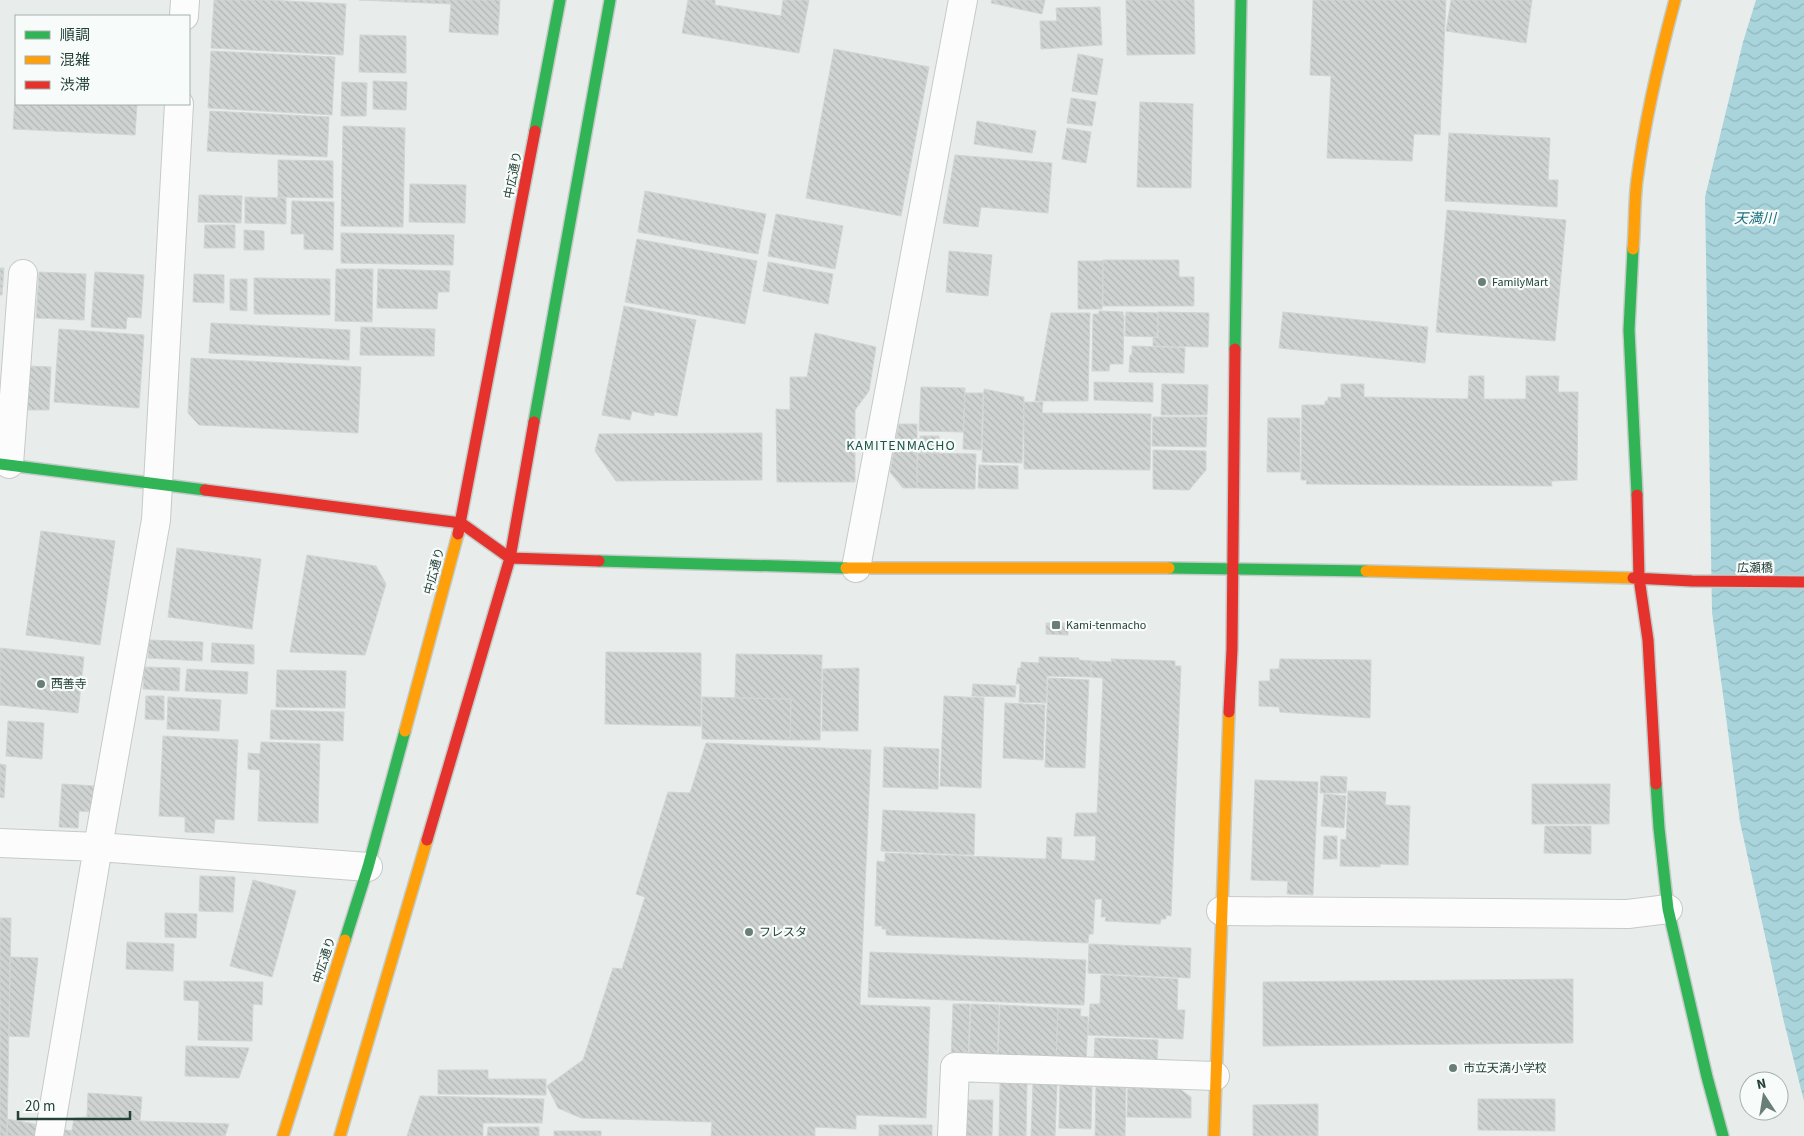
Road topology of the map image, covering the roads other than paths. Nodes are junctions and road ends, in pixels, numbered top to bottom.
1 (185, 0) edge
2 (560, 0) edge
3 (610, 0) edge
4 (963, 0) edge
5 (1241, 0) edge
6 (1675, 0) edge
7 (184, 15) edge
8 (179, 105) edge
9 (22, 274) dead end
10 (4, 464) edge
11 (158, 484) junction
12 (461, 523) junction
13 (510, 558) junction
14 (856, 568) junction
15 (1232, 568) junction
16 (1639, 578) junction
17 (1804, 582) edge
18 (0, 843) edge
19 (98, 847) junction
20 (368, 867) junction
21 (1668, 909) junction
22 (1221, 911) junction
23 (1215, 1076) junction
24 (48, 1136) edge
25 (283, 1136) edge
26 (340, 1136) edge
27 (952, 1136) edge
28 (1214, 1136) edge
29 (1723, 1136) edge

1 - 7 street
2 - 12 street, 中広通り
3 - 13 street
4 - 14 street
5 - 15 street
6 - 16 street
8 - 11 street
9 - 10 street
10 - 11 street
11 - 12 street
11 - 19 street
12 - 13 street
12 - 20 street, 中広通り
13 - 14 street, 広瀬橋
13 - 26 street
14 - 15 street, 広瀬橋
15 - 16 street, 広瀬橋
15 - 22 street
16 - 17 street, 広瀬橋
16 - 21 street
18 - 19 street
19 - 20 street
19 - 24 street
20 - 25 street, 中広通り
21 - 22 street
21 - 29 street
22 - 23 street
23 - 27 street
23 - 28 street

